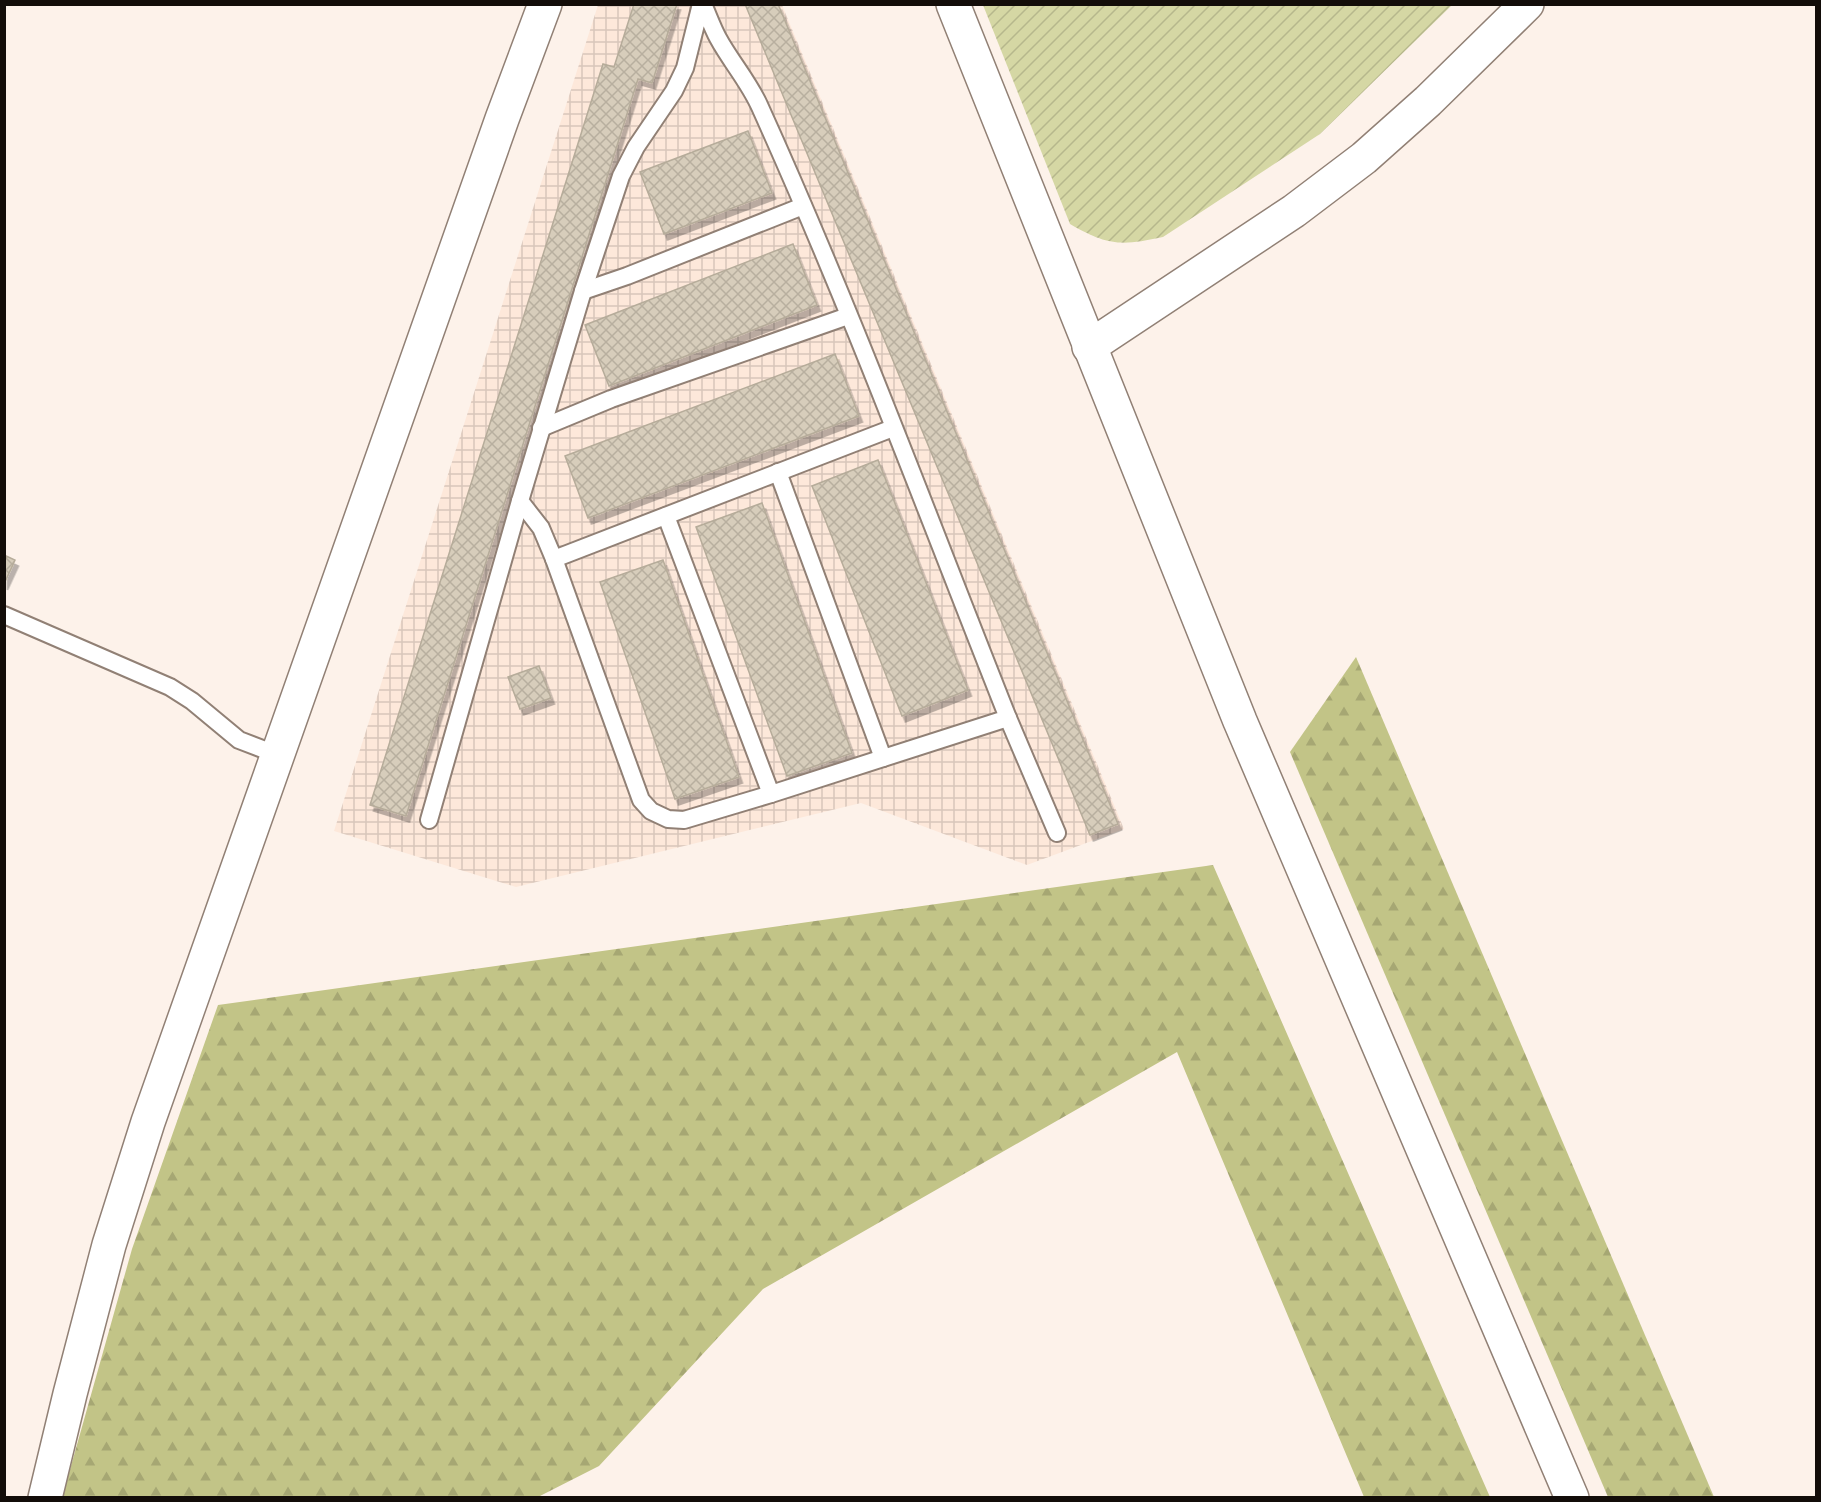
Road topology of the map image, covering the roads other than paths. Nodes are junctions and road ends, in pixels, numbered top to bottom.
1 (545, 4) edge
2 (702, 4) edge
3 (953, 4) edge
4 (1527, 4) edge
5 (803, 206) junction
6 (583, 291) junction
7 (848, 316) junction
8 (1089, 347) junction
9 (541, 428) junction
10 (893, 428) junction
11 (778, 472) junction
12 (520, 501) junction
13 (666, 516) junction
14 (554, 558) junction
15 (4, 615) edge
16 (1008, 718) junction
17 (278, 755) junction
18 (883, 758) junction
19 (771, 794) junction
20 (429, 820) dead end
21 (1057, 833) dead end
22 (45, 1497) edge
23 (1572, 1497) edge

1 - 17 street
2 - 5 lane
2 - 6 lane
3 - 8 street
4 - 8 street
5 - 6 lane
5 - 7 lane
6 - 9 lane
7 - 9 lane
7 - 10 lane
8 - 23 street
9 - 12 lane
10 - 11 lane
10 - 16 lane
11 - 13 lane
11 - 18 lane
12 - 14 lane
12 - 20 lane
13 - 14 lane
13 - 19 lane
14 - 19 lane
15 - 17 lane
16 - 18 lane
16 - 21 lane
17 - 22 street
18 - 19 lane

